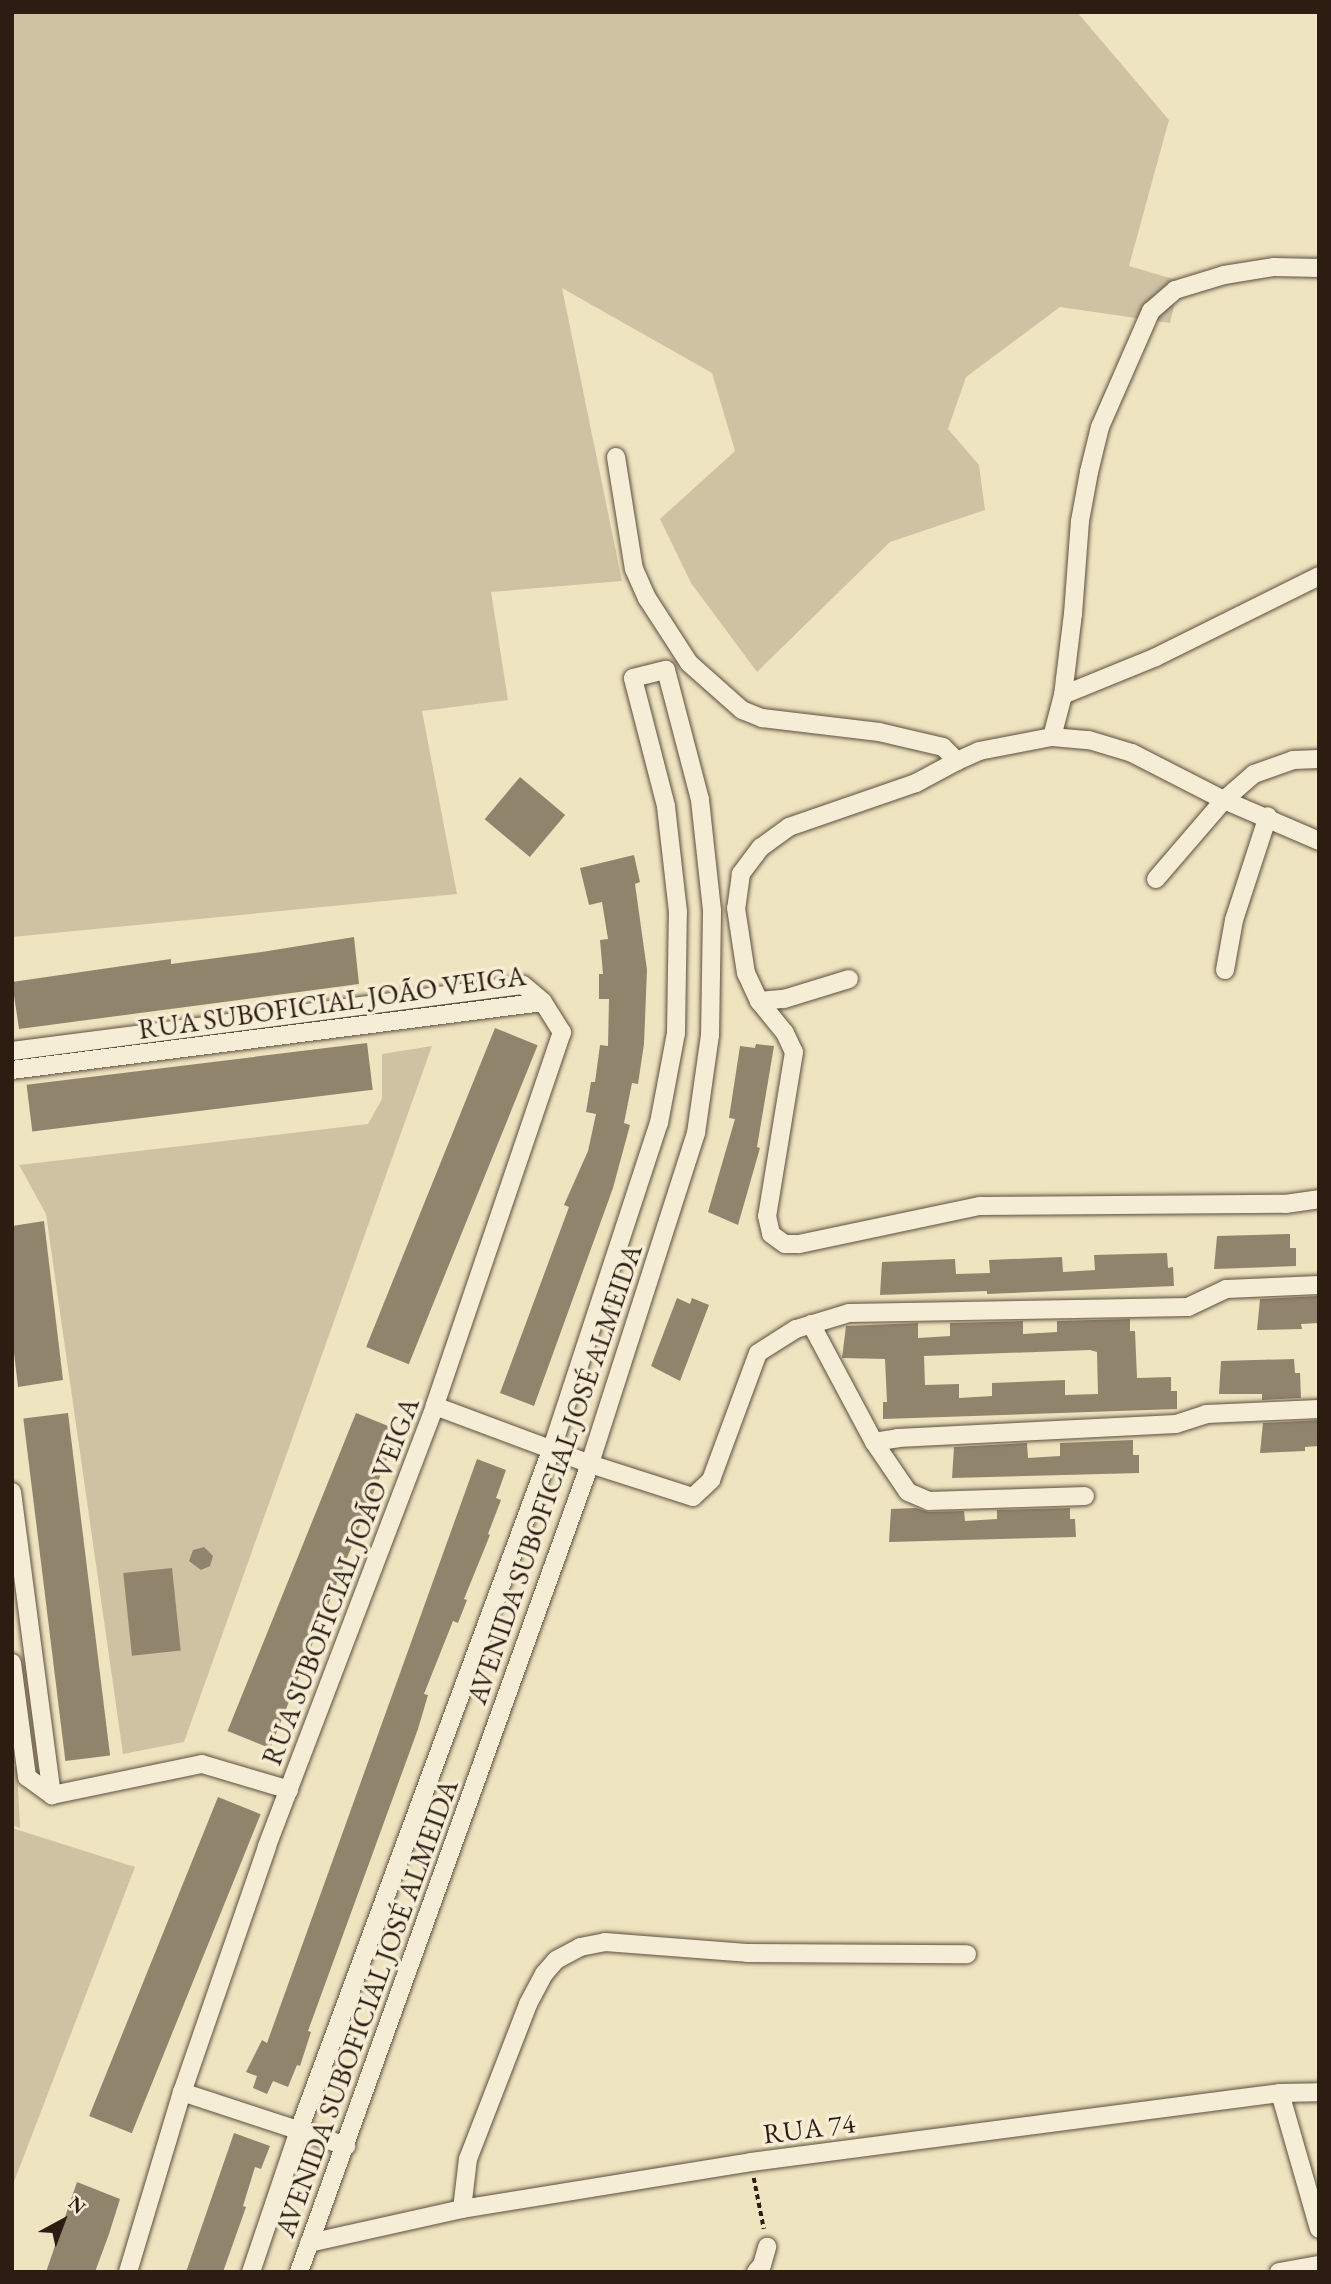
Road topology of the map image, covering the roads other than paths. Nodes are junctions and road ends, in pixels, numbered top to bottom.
1 (1319, 268) edge
2 (616, 457) dead end
3 (1319, 576) edge
4 (1063, 695) junction
5 (1052, 737) junction
6 (1319, 759) edge
7 (957, 761) junction
8 (1224, 800) junction
9 (1268, 816) junction
10 (1319, 841) edge
11 (1156, 879) dead end
12 (1226, 970) dead end
13 (849, 979) dead end
14 (759, 1001) junction
15 (543, 1002) junction
16 (12, 1051) edge
17 (12, 1070) edge
18 (1319, 1199) edge
19 (1319, 1285) edge
20 (811, 1324) junction
21 (435, 1406) junction
22 (1319, 1409) edge
23 (874, 1442) junction
24 (552, 1448) junction
25 (590, 1464) junction
26 (12, 1492) edge
27 (1085, 1496) dead end
28 (12, 1663) edge
29 (289, 1790) junction
30 (52, 1795) junction
31 (967, 1954) dead end
32 (182, 2092) junction
33 (1319, 2092) edge
34 (1280, 2094) junction
35 (299, 2130) junction
36 (346, 2146) junction
37 (462, 2209) junction
38 (1319, 2229) edge
39 (309, 2243) junction
40 (767, 2246) road end
41 (1319, 2265) edge
42 (128, 2272) edge
43 (251, 2272) edge
44 (299, 2272) edge
45 (756, 2272) edge
46 (1279, 2272) edge

1 - 4 street
2 - 7 street
3 - 4 street
4 - 5 street
5 - 7 street
5 - 8 street
6 - 8 street
7 - 14 street
8 - 9 street
8 - 11 street
9 - 10 street
9 - 12 street
13 - 14 street
14 - 18 street
15 - 16 street, RUA SUBOFICIAL JOÃO VEIGA
15 - 17 street, RUA SUBOFICIAL JOÃO VEIGA
15 - 21 street, RUA SUBOFICIAL JOÃO VEIGA
19 - 20 street
20 - 23 street
20 - 25 street
21 - 24 street
21 - 29 street, RUA SUBOFICIAL JOÃO VEIGA
22 - 23 street
23 - 27 street
24 - 25 street
24 - 25 street, AVENIDA SUBOFICIAL JOSÉ ALMEIDA
24 - 35 street, AVENIDA SUBOFICIAL JOSÉ ALMEIDA
25 - 36 street, AVENIDA SUBOFICIAL JOSÉ ALMEIDA
26 - 30 street
28 - 30 street
29 - 30 street, RUA SUBOFICIAL JOÃO VEIGA
29 - 32 street, RUA SUBOFICIAL JOÃO VEIGA
31 - 37 street
32 - 35 street
32 - 42 street, RUA SUBOFICIAL JOÃO VEIGA
33 - 34 street, RUA 74
34 - 37 street, RUA 74
34 - 38 street
35 - 36 street
35 - 43 street, AVENIDA SUBOFICIAL JOSÉ ALMEIDA
36 - 39 street, AVENIDA SUBOFICIAL JOSÉ ALMEIDA
37 - 39 street, RUA 74
39 - 44 street, AVENIDA SUBOFICIAL JOSÉ ALMEIDA
40 - 45 street
41 - 46 street

